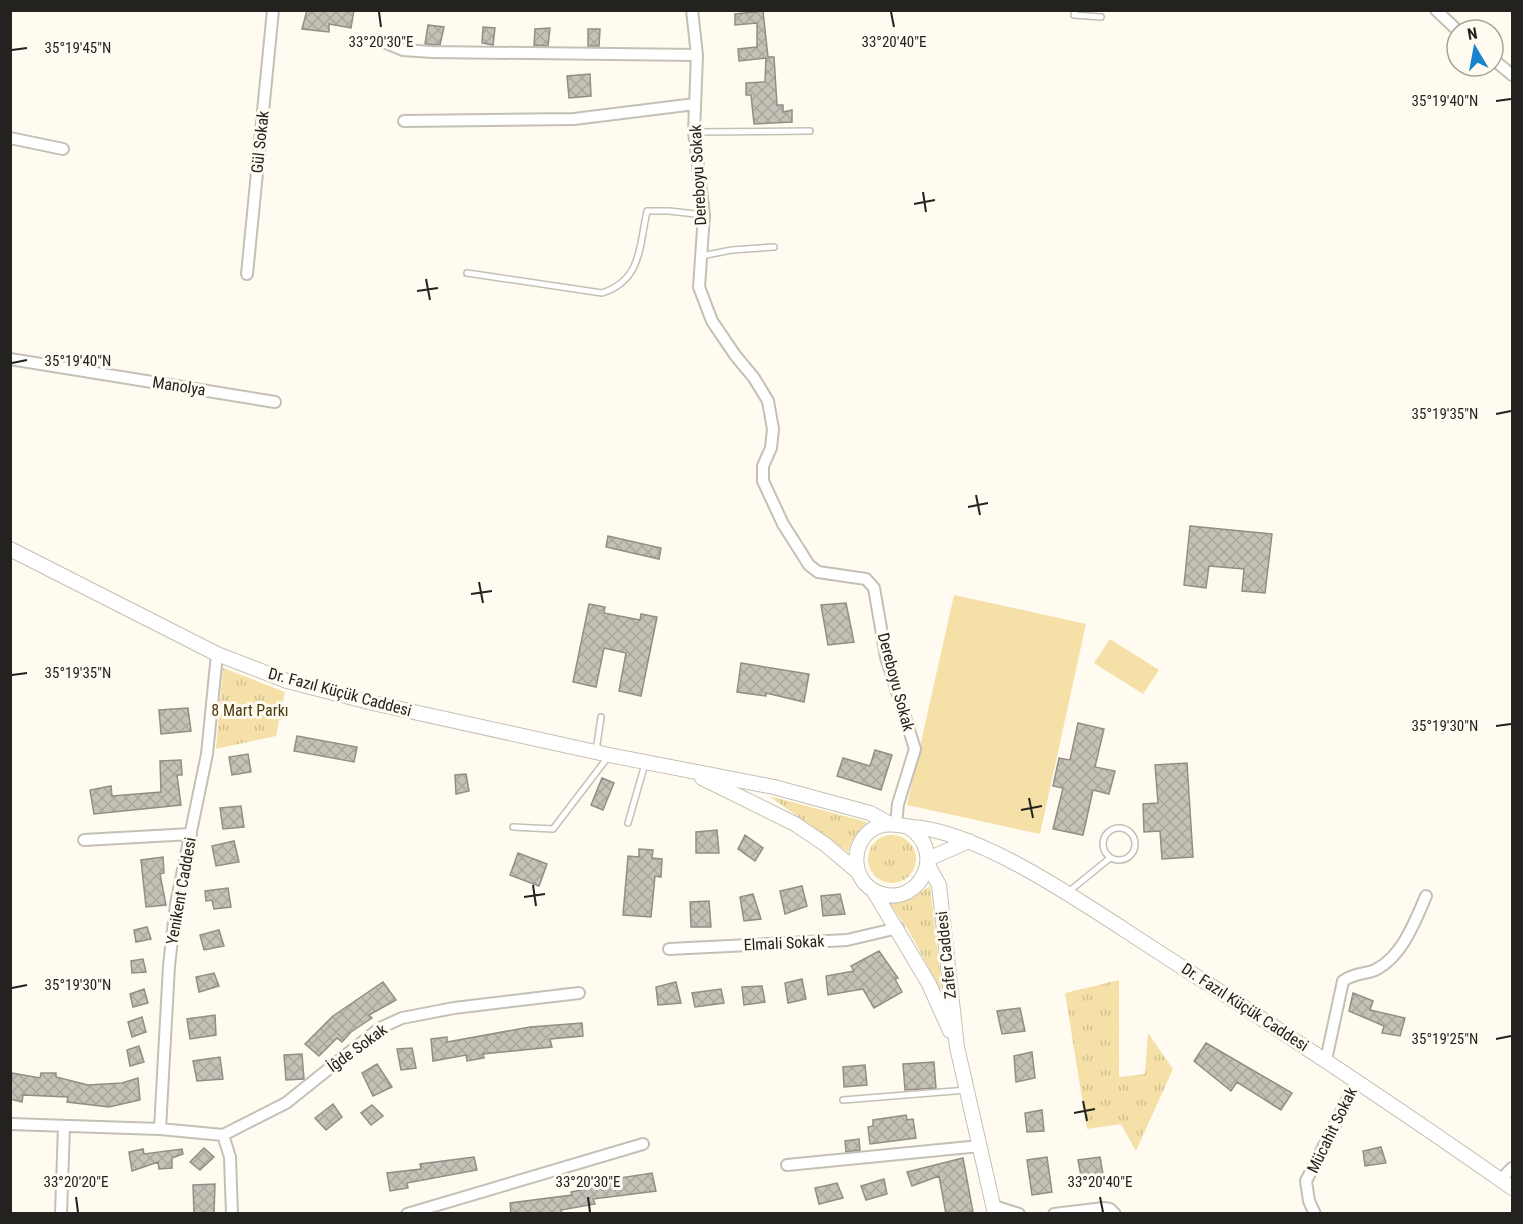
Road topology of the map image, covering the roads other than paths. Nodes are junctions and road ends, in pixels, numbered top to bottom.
1 (273, 10) edge
2 (692, 10) edge
3 (1075, 10) edge
4 (1101, 17) dead end
5 (379, 40) dead end
6 (697, 55) junction
7 (695, 104) junction
8 (404, 120) dead end
9 (810, 131) dead end
10 (694, 132) junction
11 (10, 138) edge
12 (63, 149) dead end
13 (704, 215) junction
14 (774, 247) dead end
15 (699, 257) junction
16 (467, 273) dead end
17 (247, 274) dead end
18 (10, 359) edge
19 (275, 402) dead end
20 (10, 549) edge
21 (217, 654) junction
22 (602, 717) dead end
23 (602, 754) junction
24 (645, 763) junction
25 (691, 772) junction
26 (628, 823) dead end
27 (898, 825) junction
28 (513, 827) dead end
29 (191, 834) junction
30 (84, 840) dead end
31 (969, 841) junction
32 (1110, 858) junction
33 (928, 862) junction
34 (859, 873) junction
35 (873, 890) junction
36 (1066, 894) junction
37 (1426, 896) dead end
38 (898, 928) junction
39 (669, 949) dead end
40 (579, 993) dead end
41 (957, 1047) junction
42 (1326, 1060) junction
43 (1357, 1081) junction
44 (968, 1090) junction
45 (843, 1100) dead end
46 (10, 1124) edge
47 (64, 1126) junction
48 (160, 1129) junction
49 (223, 1135) junction
50 (644, 1144) dead end
51 (980, 1146) junction
52 (787, 1165) dead end
53 (1512, 1168) edge
54 (1500, 1180) junction
55 (1512, 1188) edge
56 (994, 1210) edge
57 (62, 1214) edge
58 (232, 1214) edge
59 (407, 1214) edge
60 (1019, 1214) edge
61 (1054, 1214) edge
62 (1114, 1214) edge
63 (1315, 1214) edge

1 - 17 street, Gül Sokak
2 - 6 street, Dereboyu Sokak
3 - 4 lane
5 - 6 street
6 - 7 street, Dereboyu Sokak
7 - 8 street
7 - 10 street, Dereboyu Sokak
9 - 10 lane
10 - 13 street, Dereboyu Sokak
11 - 12 street
13 - 15 street, Dereboyu Sokak
13 - 16 lane
14 - 15 lane
15 - 27 street, Dereboyu Sokak
18 - 19 street, Manolya
20 - 21 street, Dr. Fazıl Küçük Caddesi
21 - 23 street, Dr. Fazıl Küçük Caddesi
21 - 29 street, Yenikent Caddesi
22 - 23 lane
23 - 24 street, Dr. Fazıl Küçük Caddesi
23 - 28 lane
24 - 25 street, Dr. Fazıl Küçük Caddesi
24 - 26 lane
25 - 27 street, Dr. Fazıl Küçük Caddesi
25 - 34 street, Dr. Fazıl Küçük Caddesi
27 - 31 street, Dr. Fazıl Küçük Caddesi
27 - 33 street
27 - 34 street
29 - 30 street
29 - 48 street, Yenikent Caddesi
31 - 33 street
31 - 36 street, Dr. Fazıl Küçük Caddesi
32 - 32 lane
32 - 36 lane
33 - 35 street
33 - 41 street, Zafer Caddesi
34 - 35 street
35 - 38 street, Zafer Caddesi
36 - 42 street, Dr. Fazıl Küçük Caddesi
37 - 42 street
38 - 39 street, Elmali Sokak
38 - 41 street, Zafer Caddesi
40 - 49 street, İĝde Sokak
41 - 44 street, Zafer Caddesi
42 - 43 street, Dr. Fazıl Küçük Caddesi
43 - 54 street, Dr. Fazıl Küçük Caddesi
43 - 63 street, Mücahit Sokak
44 - 45 lane
44 - 51 street, Zafer Caddesi
46 - 47 street
47 - 48 street
47 - 57 street
48 - 49 street
49 - 58 street
50 - 59 street
51 - 52 street
51 - 56 street, Zafer Caddesi
53 - 54 street
54 - 55 street, Dr. Fazıl Küçük Caddesi
56 - 60 street
61 - 62 street

